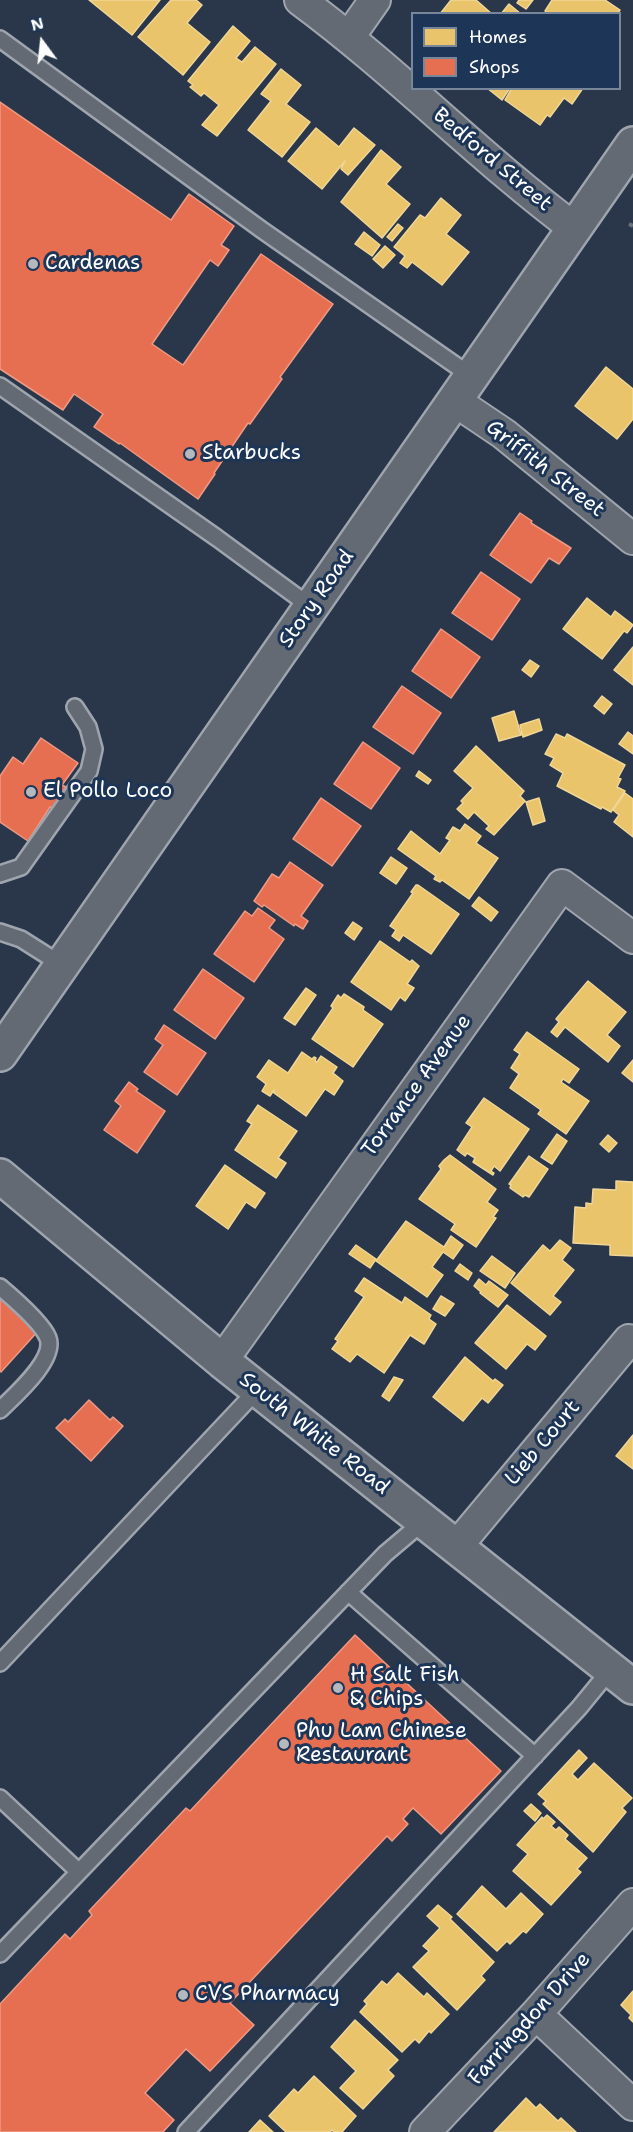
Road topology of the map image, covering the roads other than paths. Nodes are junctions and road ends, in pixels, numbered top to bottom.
1 (300, 0) edge
2 (375, 0) edge
3 (350, 37) junction
4 (0, 39) edge
5 (633, 144) edge
6 (574, 228) junction
7 (0, 386) edge
8 (463, 388) junction
9 (633, 539) edge
10 (311, 607) junction
11 (75, 707) dead end
12 (0, 874) edge
13 (0, 932) edge
14 (633, 938) edge
15 (62, 964) junction
16 (5, 1037) edge
17 (0, 1176) edge
18 (0, 1287) edge
19 (629, 1340) dead end
20 (222, 1361) junction
21 (258, 1389) junction
22 (0, 1410) edge
23 (424, 1521) junction
24 (457, 1546) junction
25 (348, 1593) junction
26 (0, 1663) edge
27 (622, 1678) edge
28 (535, 1756) junction
29 (0, 1798) edge
30 (79, 1872) junction
31 (633, 1904) edge
32 (0, 1954) edge
33 (536, 2014) junction
34 (633, 2104) edge
35 (186, 2132) edge
36 (425, 2132) edge

1 - 3 street, Bedford Street
2 - 3 street
3 - 6 street, Bedford Street
4 - 8 lane
5 - 6 street, Story Road
6 - 8 street, Story Road
7 - 10 lane
8 - 9 street, Griffith Street
8 - 10 street, Story Road
10 - 15 street, Story Road
11 - 12 lane
13 - 15 lane
14 - 20 street, Torrance Avenue
15 - 16 street, Story Road
17 - 20 street, South White Road
18 - 22 lane
19 - 24 street, Lieb Court
20 - 21 street, South White Road
21 - 23 street, South White Road
21 - 26 lane
23 - 24 street, South White Road
23 - 25 lane
24 - 27 street, South White Road
25 - 28 lane
25 - 30 lane
27 - 28 lane
28 - 35 lane
29 - 30 lane
30 - 32 lane
31 - 33 street, Farringdon Drive
33 - 34 street
33 - 36 street, Farringdon Drive

